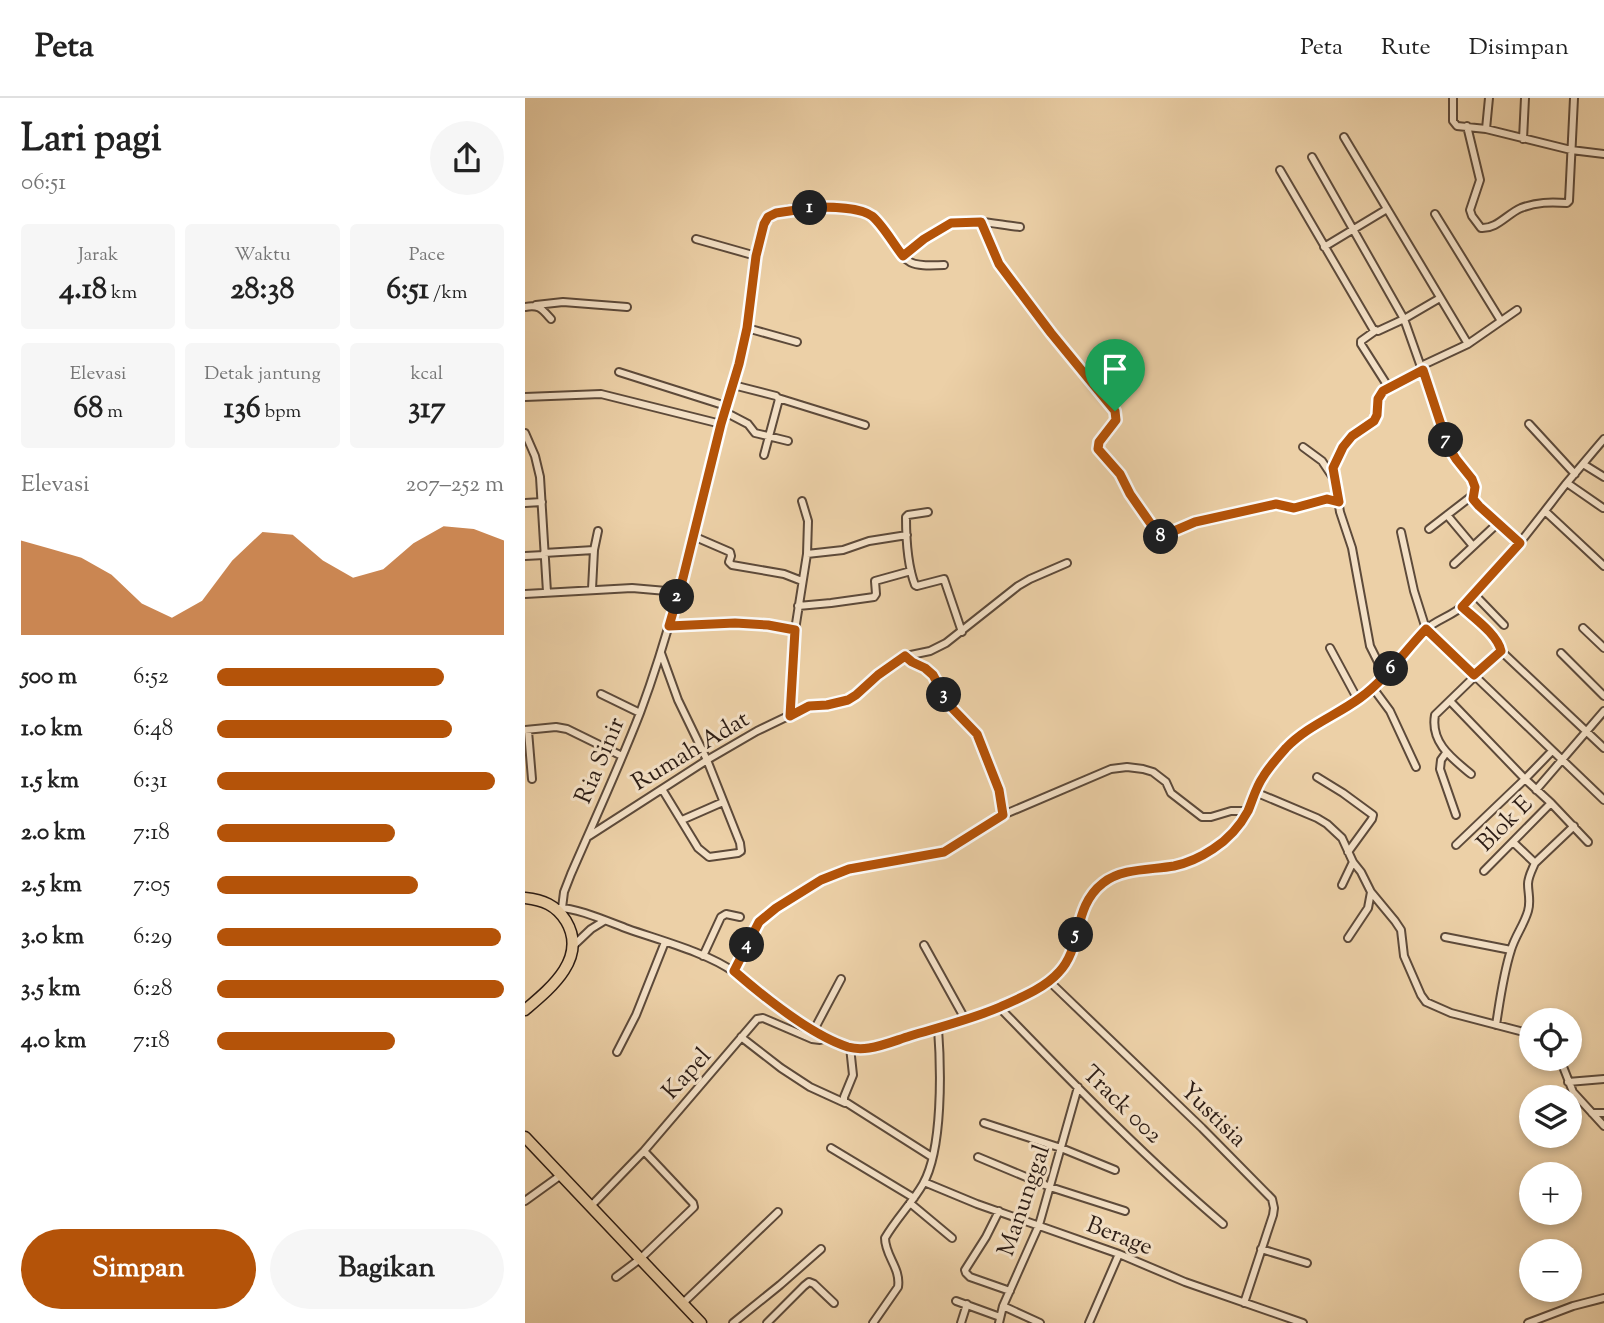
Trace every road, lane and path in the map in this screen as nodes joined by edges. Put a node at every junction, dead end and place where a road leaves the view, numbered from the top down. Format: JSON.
{"nodes":[{"id":1,"x":1453,"y":98,"type":"edge"},
{"id":2,"x":1489,"y":98,"type":"edge"},
{"id":3,"x":1525,"y":98,"type":"edge"},
{"id":4,"x":1574,"y":98,"type":"edge"},
{"id":5,"x":1467,"y":126,"type":"junction"},
{"id":6,"x":1486,"y":129,"type":"junction"},
{"id":7,"x":1344,"y":137,"type":"dead end"},
{"id":8,"x":1523,"y":139,"type":"junction"},
{"id":9,"x":1571,"y":150,"type":"junction"},
{"id":10,"x":1604,"y":154,"type":"edge"},
{"id":11,"x":1311,"y":157,"type":"dead end"},
{"id":12,"x":1280,"y":170,"type":"dead end"},
{"id":13,"x":1387,"y":209,"type":"junction"},
{"id":14,"x":1435,"y":214,"type":"dead end"},
{"id":15,"x":981,"y":222,"type":"junction"},
{"id":16,"x":1020,"y":227,"type":"dead end"},
{"id":17,"x":1353,"y":230,"type":"junction"},
{"id":18,"x":696,"y":239,"type":"dead end"},
{"id":19,"x":1324,"y":247,"type":"junction"},
{"id":20,"x":756,"y":256,"type":"junction"},
{"id":21,"x":903,"y":256,"type":"junction"},
{"id":22,"x":944,"y":265,"type":"dead end"},
{"id":23,"x":1440,"y":298,"type":"junction"},
{"id":24,"x":536,"y":305,"type":"junction"},
{"id":25,"x":525,"y":307,"type":"edge"},
{"id":26,"x":627,"y":307,"type":"dead end"},
{"id":27,"x":1517,"y":310,"type":"dead end"},
{"id":28,"x":551,"y":319,"type":"dead end"},
{"id":29,"x":1404,"y":319,"type":"junction"},
{"id":30,"x":1501,"y":321,"type":"junction"},
{"id":31,"x":747,"y":328,"type":"junction"},
{"id":32,"x":1375,"y":331,"type":"junction"},
{"id":33,"x":797,"y":342,"type":"dead end"},
{"id":34,"x":1468,"y":344,"type":"junction"},
{"id":35,"x":1422,"y":368,"type":"junction"},
{"id":36,"x":619,"y":372,"type":"dead end"},
{"id":37,"x":733,"y":385,"type":"junction"},
{"id":38,"x":1389,"y":388,"type":"junction"},
{"id":39,"x":525,"y":397,"type":"edge"},
{"id":40,"x":778,"y":397,"type":"junction"},
{"id":41,"x":725,"y":409,"type":"junction"},
{"id":42,"x":721,"y":424,"type":"junction"},
{"id":43,"x":1529,"y":424,"type":"dead end"},
{"id":44,"x":865,"y":425,"type":"dead end"},
{"id":45,"x":525,"y":433,"type":"edge"},
{"id":46,"x":769,"y":437,"type":"junction"},
{"id":47,"x":1604,"y":439,"type":"edge"},
{"id":48,"x":788,"y":441,"type":"dead end"},
{"id":49,"x":1303,"y":447,"type":"dead end"},
{"id":50,"x":764,"y":455,"type":"dead end"},
{"id":51,"x":1583,"y":464,"type":"junction"},
{"id":52,"x":1575,"y":474,"type":"junction"},
{"id":53,"x":1604,"y":477,"type":"edge"},
{"id":54,"x":1335,"y":481,"type":"junction"},
{"id":55,"x":1567,"y":483,"type":"junction"},
{"id":56,"x":1473,"y":495,"type":"junction"},
{"id":57,"x":802,"y":500,"type":"dead end"},
{"id":58,"x":542,"y":502,"type":"junction"},
{"id":59,"x":1339,"y":502,"type":"junction"},
{"id":60,"x":525,"y":503,"type":"edge"},
{"id":61,"x":1603,"y":508,"type":"edge"},
{"id":62,"x":1545,"y":511,"type":"junction"},
{"id":63,"x":928,"y":512,"type":"dead end"},
{"id":64,"x":1447,"y":515,"type":"junction"},
{"id":65,"x":1498,"y":523,"type":"junction"},
{"id":66,"x":1429,"y":529,"type":"dead end"},
{"id":67,"x":598,"y":531,"type":"dead end"},
{"id":68,"x":1401,"y":532,"type":"dead end"},
{"id":69,"x":907,"y":535,"type":"junction"},
{"id":70,"x":693,"y":536,"type":"junction"},
{"id":71,"x":1520,"y":543,"type":"junction"},
{"id":72,"x":1473,"y":546,"type":"junction"},
{"id":73,"x":594,"y":551,"type":"junction"},
{"id":74,"x":544,"y":554,"type":"junction"},
{"id":75,"x":807,"y":554,"type":"junction"},
{"id":76,"x":525,"y":556,"type":"edge"},
{"id":77,"x":1603,"y":563,"type":"edge"},
{"id":78,"x":1067,"y":564,"type":"dead end"},
{"id":79,"x":1454,"y":564,"type":"dead end"},
{"id":80,"x":911,"y":571,"type":"junction"},
{"id":81,"x":802,"y":581,"type":"junction"},
{"id":82,"x":593,"y":589,"type":"junction"},
{"id":83,"x":547,"y":592,"type":"junction"},
{"id":84,"x":678,"y":592,"type":"junction"},
{"id":85,"x":525,"y":594,"type":"edge"},
{"id":86,"x":1474,"y":594,"type":"junction"},
{"id":87,"x":798,"y":606,"type":"junction"},
{"id":88,"x":1462,"y":607,"type":"junction"},
{"id":89,"x":1504,"y":625,"type":"dead end"},
{"id":90,"x":669,"y":626,"type":"junction"},
{"id":91,"x":1583,"y":628,"type":"dead end"},
{"id":92,"x":1426,"y":629,"type":"junction"},
{"id":93,"x":795,"y":630,"type":"junction"},
{"id":94,"x":962,"y":632,"type":"junction"},
{"id":95,"x":1330,"y":648,"type":"dead end"},
{"id":96,"x":1604,"y":648,"type":"edge"},
{"id":97,"x":1501,"y":651,"type":"junction"},
{"id":98,"x":661,"y":653,"type":"junction"},
{"id":99,"x":1561,"y":653,"type":"dead end"},
{"id":100,"x":905,"y":656,"type":"junction"},
{"id":101,"x":1474,"y":675,"type":"junction"},
{"id":102,"x":1385,"y":676,"type":"junction"},
{"id":103,"x":1373,"y":688,"type":"junction"},
{"id":104,"x":601,"y":694,"type":"dead end"},
{"id":105,"x":1604,"y":696,"type":"edge"},
{"id":106,"x":1358,"y":700,"type":"junction"},
{"id":107,"x":1450,"y":701,"type":"junction"},
{"id":108,"x":1604,"y":711,"type":"edge"},
{"id":109,"x":640,"y":713,"type":"junction"},
{"id":110,"x":790,"y":716,"type":"junction"},
{"id":111,"x":527,"y":730,"type":"edge"},
{"id":112,"x":1586,"y":732,"type":"junction"},
{"id":113,"x":1604,"y":748,"type":"edge"},
{"id":114,"x":1552,"y":751,"type":"junction"},
{"id":115,"x":1446,"y":753,"type":"junction"},
{"id":116,"x":622,"y":756,"type":"junction"},
{"id":117,"x":1561,"y":759,"type":"junction"},
{"id":118,"x":707,"y":760,"type":"junction"},
{"id":119,"x":1416,"y":767,"type":"dead end"},
{"id":120,"x":1471,"y":774,"type":"dead end"},
{"id":121,"x":1317,"y":777,"type":"dead end"},
{"id":122,"x":533,"y":779,"type":"dead end"},
{"id":123,"x":1525,"y":779,"type":"junction"},
{"id":124,"x":662,"y":789,"type":"junction"},
{"id":125,"x":1536,"y":790,"type":"junction"},
{"id":126,"x":1255,"y":792,"type":"junction"},
{"id":127,"x":1604,"y":800,"type":"edge"},
{"id":128,"x":723,"y":802,"type":"junction"},
{"id":129,"x":1551,"y":803,"type":"junction"},
{"id":130,"x":1248,"y":811,"type":"junction"},
{"id":131,"x":1003,"y":815,"type":"junction"},
{"id":132,"x":1456,"y":815,"type":"dead end"},
{"id":133,"x":682,"y":820,"type":"junction"},
{"id":134,"x":1574,"y":826,"type":"junction"},
{"id":135,"x":587,"y":837,"type":"junction"},
{"id":136,"x":1513,"y":842,"type":"junction"},
{"id":137,"x":1588,"y":842,"type":"dead end"},
{"id":138,"x":1456,"y":845,"type":"dead end"},
{"id":139,"x":1348,"y":852,"type":"junction"},
{"id":140,"x":1353,"y":862,"type":"junction"},
{"id":141,"x":1535,"y":863,"type":"junction"},
{"id":142,"x":1484,"y":871,"type":"dead end"},
{"id":143,"x":1342,"y":885,"type":"dead end"},
{"id":144,"x":1371,"y":892,"type":"junction"},
{"id":145,"x":525,"y":898,"type":"edge"},
{"id":146,"x":559,"y":908,"type":"junction"},
{"id":147,"x":740,"y":917,"type":"dead end"},
{"id":148,"x":604,"y":920,"type":"junction"},
{"id":149,"x":1445,"y":937,"type":"dead end"},
{"id":150,"x":1348,"y":938,"type":"dead end"},
{"id":151,"x":665,"y":942,"type":"junction"},
{"id":152,"x":924,"y":945,"type":"dead end"},
{"id":153,"x":573,"y":946,"type":"junction"},
{"id":154,"x":1511,"y":950,"type":"junction"},
{"id":155,"x":703,"y":956,"type":"junction"},
{"id":156,"x":734,"y":971,"type":"junction"},
{"id":157,"x":841,"y":979,"type":"dead end"},
{"id":158,"x":1049,"y":981,"type":"junction"},
{"id":159,"x":999,"y":1007,"type":"junction"},
{"id":160,"x":525,"y":1010,"type":"edge"},
{"id":161,"x":965,"y":1019,"type":"junction"},
{"id":162,"x":1496,"y":1026,"type":"junction"},
{"id":163,"x":938,"y":1028,"type":"junction"},
{"id":164,"x":814,"y":1030,"type":"junction"},
{"id":165,"x":1519,"y":1031,"type":"edge"},
{"id":166,"x":741,"y":1037,"type":"junction"},
{"id":167,"x":828,"y":1038,"type":"junction"},
{"id":168,"x":850,"y":1047,"type":"junction"},
{"id":169,"x":617,"y":1052,"type":"dead end"},
{"id":170,"x":1564,"y":1071,"type":"edge"},
{"id":171,"x":1604,"y":1079,"type":"edge"},
{"id":172,"x":1583,"y":1081,"type":"junction"},
{"id":173,"x":1568,"y":1082,"type":"junction"},
{"id":174,"x":1570,"y":1085,"type":"edge"},
{"id":175,"x":1578,"y":1085,"type":"edge"},
{"id":176,"x":1077,"y":1087,"type":"junction"},
{"id":177,"x":1582,"y":1102,"type":"edge"},
{"id":178,"x":847,"y":1103,"type":"junction"},
{"id":179,"x":1592,"y":1113,"type":"junction"},
{"id":180,"x":1604,"y":1113,"type":"edge"},
{"id":181,"x":984,"y":1123,"type":"dead end"},
{"id":182,"x":1604,"y":1126,"type":"edge"},
{"id":183,"x":525,"y":1137,"type":"edge"},
{"id":184,"x":831,"y":1148,"type":"dead end"},
{"id":185,"x":1061,"y":1148,"type":"junction"},
{"id":186,"x":644,"y":1151,"type":"junction"},
{"id":187,"x":932,"y":1157,"type":"junction"},
{"id":188,"x":978,"y":1157,"type":"dead end"},
{"id":189,"x":1115,"y":1170,"type":"dead end"},
{"id":190,"x":561,"y":1175,"type":"junction"},
{"id":191,"x":924,"y":1182,"type":"junction"},
{"id":192,"x":1050,"y":1186,"type":"junction"},
{"id":193,"x":912,"y":1200,"type":"junction"},
{"id":194,"x":525,"y":1201,"type":"edge"},
{"id":195,"x":591,"y":1206,"type":"junction"},
{"id":196,"x":999,"y":1211,"type":"junction"},
{"id":197,"x":1125,"y":1211,"type":"dead end"},
{"id":198,"x":778,"y":1212,"type":"dead end"},
{"id":199,"x":1223,"y":1224,"type":"dead end"},
{"id":200,"x":1039,"y":1225,"type":"junction"},
{"id":201,"x":952,"y":1238,"type":"dead end"},
{"id":202,"x":821,"y":1249,"type":"dead end"},
{"id":203,"x":1261,"y":1249,"type":"junction"},
{"id":204,"x":1119,"y":1254,"type":"junction"},
{"id":205,"x":641,"y":1259,"type":"junction"},
{"id":206,"x":1307,"y":1263,"type":"dead end"},
{"id":207,"x":616,"y":1277,"type":"dead end"},
{"id":208,"x":1010,"y":1291,"type":"junction"},
{"id":209,"x":1604,"y":1298,"type":"edge"},
{"id":210,"x":956,"y":1301,"type":"dead end"},
{"id":211,"x":683,"y":1303,"type":"junction"},
{"id":212,"x":834,"y":1303,"type":"dead end"},
{"id":213,"x":1244,"y":1303,"type":"junction"},
{"id":214,"x":967,"y":1304,"type":"junction"},
{"id":215,"x":1003,"y":1306,"type":"junction"},
{"id":216,"x":999,"y":1320,"type":"edge"},
{"id":217,"x":701,"y":1323,"type":"edge"},
{"id":218,"x":733,"y":1323,"type":"edge"},
{"id":219,"x":767,"y":1323,"type":"edge"},
{"id":220,"x":873,"y":1323,"type":"edge"},
{"id":221,"x":961,"y":1323,"type":"edge"},
{"id":222,"x":1040,"y":1323,"type":"edge"},
{"id":223,"x":1089,"y":1323,"type":"edge"},
{"id":224,"x":1303,"y":1323,"type":"edge"},
{"id":225,"x":1528,"y":1323,"type":"edge"}],
"edges":[{"from":1,"to":5,"type":"street"},
{"from":2,"to":6,"type":"street"},
{"from":3,"to":8,"type":"street"},
{"from":4,"to":9,"type":"street"},
{"from":5,"to":6,"type":"street"},
{"from":5,"to":9,"type":"street"},
{"from":6,"to":8,"type":"street"},
{"from":7,"to":13,"type":"street"},
{"from":8,"to":9,"type":"street"},
{"from":9,"to":10,"type":"street"},
{"from":11,"to":17,"type":"street"},
{"from":12,"to":19,"type":"street"},
{"from":13,"to":17,"type":"street"},
{"from":13,"to":23,"type":"street"},
{"from":14,"to":30,"type":"street"},
{"from":15,"to":16,"type":"street"},
{"from":15,"to":21,"type":"street"},
{"from":15,"to":59,"type":"street"},
{"from":17,"to":19,"type":"street"},
{"from":17,"to":29,"type":"street"},
{"from":18,"to":20,"type":"street"},
{"from":19,"to":32,"type":"street"},
{"from":20,"to":21,"type":"street","name":"Ria Sinir"},
{"from":20,"to":31,"type":"street","name":"Ria Sinir"},
{"from":21,"to":22,"type":"street"},
{"from":23,"to":29,"type":"street"},
{"from":23,"to":34,"type":"street"},
{"from":24,"to":25,"type":"street"},
{"from":24,"to":26,"type":"street"},
{"from":24,"to":28,"type":"street"},
{"from":27,"to":30,"type":"street"},
{"from":29,"to":32,"type":"street"},
{"from":29,"to":35,"type":"street"},
{"from":30,"to":34,"type":"street"},
{"from":31,"to":33,"type":"street"},
{"from":31,"to":37,"type":"street","name":"Ria Sinir"},
{"from":32,"to":38,"type":"street"},
{"from":34,"to":35,"type":"street"},
{"from":35,"to":38,"type":"street"},
{"from":35,"to":56,"type":"street"},
{"from":36,"to":41,"type":"street"},
{"from":37,"to":40,"type":"street"},
{"from":37,"to":41,"type":"street","name":"Ria Sinir"},
{"from":38,"to":54,"type":"street"},
{"from":39,"to":42,"type":"street"},
{"from":40,"to":44,"type":"street"},
{"from":40,"to":46,"type":"street"},
{"from":41,"to":42,"type":"street","name":"Ria Sinir"},
{"from":41,"to":46,"type":"street"},
{"from":42,"to":70,"type":"street","name":"Ria Sinir"},
{"from":43,"to":52,"type":"street"},
{"from":45,"to":58,"type":"street"},
{"from":46,"to":48,"type":"street"},
{"from":46,"to":50,"type":"street"},
{"from":47,"to":51,"type":"street"},
{"from":49,"to":54,"type":"street"},
{"from":51,"to":52,"type":"street"},
{"from":51,"to":53,"type":"street"},
{"from":52,"to":55,"type":"street"},
{"from":54,"to":59,"type":"street"},
{"from":55,"to":61,"type":"street"},
{"from":55,"to":62,"type":"street"},
{"from":56,"to":64,"type":"street"},
{"from":56,"to":65,"type":"street"},
{"from":57,"to":75,"type":"street"},
{"from":58,"to":60,"type":"street"},
{"from":58,"to":74,"type":"street"},
{"from":59,"to":102,"type":"street"},
{"from":62,"to":71,"type":"street"},
{"from":62,"to":77,"type":"street"},
{"from":63,"to":69,"type":"street"},
{"from":64,"to":66,"type":"street"},
{"from":64,"to":72,"type":"street"},
{"from":65,"to":71,"type":"street"},
{"from":65,"to":72,"type":"street"},
{"from":67,"to":73,"type":"street"},
{"from":68,"to":92,"type":"street"},
{"from":69,"to":75,"type":"street"},
{"from":69,"to":80,"type":"street"},
{"from":70,"to":81,"type":"street"},
{"from":70,"to":84,"type":"street","name":"Ria Sinir"},
{"from":71,"to":86,"type":"street"},
{"from":72,"to":79,"type":"street"},
{"from":73,"to":74,"type":"street"},
{"from":73,"to":82,"type":"street"},
{"from":74,"to":76,"type":"street"},
{"from":74,"to":83,"type":"street"},
{"from":75,"to":81,"type":"street"},
{"from":78,"to":94,"type":"street","name":"Rumah Adat"},
{"from":80,"to":87,"type":"street"},
{"from":80,"to":94,"type":"street"},
{"from":81,"to":87,"type":"street"},
{"from":82,"to":83,"type":"street"},
{"from":82,"to":84,"type":"street"},
{"from":83,"to":85,"type":"street"},
{"from":84,"to":90,"type":"street","name":"Ria Sinir"},
{"from":86,"to":88,"type":"street"},
{"from":86,"to":89,"type":"street"},
{"from":87,"to":93,"type":"street"},
{"from":88,"to":92,"type":"street"},
{"from":88,"to":97,"type":"street"},
{"from":90,"to":93,"type":"street"},
{"from":90,"to":98,"type":"street","name":"Ria Sinir"},
{"from":91,"to":96,"type":"street"},
{"from":92,"to":101,"type":"street"},
{"from":92,"to":102,"type":"street"},
{"from":93,"to":110,"type":"street"},
{"from":94,"to":100,"type":"street","name":"Rumah Adat"},
{"from":95,"to":106,"type":"street"},
{"from":97,"to":101,"type":"street"},
{"from":97,"to":112,"type":"street"},
{"from":98,"to":109,"type":"street","name":"Ria Sinir"},
{"from":98,"to":118,"type":"street"},
{"from":99,"to":105,"type":"street"},
{"from":100,"to":110,"type":"street","name":"Rumah Adat"},
{"from":100,"to":131,"type":"street"},
{"from":101,"to":107,"type":"street"},
{"from":101,"to":114,"type":"street"},
{"from":102,"to":103,"type":"street"},
{"from":103,"to":106,"type":"street"},
{"from":103,"to":119,"type":"street"},
{"from":104,"to":109,"type":"street"},
{"from":106,"to":126,"type":"street"},
{"from":107,"to":115,"type":"street"},
{"from":107,"to":123,"type":"street"},
{"from":108,"to":112,"type":"street"},
{"from":109,"to":116,"type":"street","name":"Ria Sinir"},
{"from":110,"to":118,"type":"street","name":"Rumah Adat"},
{"from":111,"to":116,"type":"street"},
{"from":111,"to":122,"type":"street"},
{"from":112,"to":113,"type":"street"},
{"from":112,"to":117,"type":"street"},
{"from":114,"to":117,"type":"street"},
{"from":114,"to":123,"type":"street"},
{"from":115,"to":120,"type":"street"},
{"from":115,"to":132,"type":"street"},
{"from":116,"to":135,"type":"street","name":"Ria Sinir"},
{"from":117,"to":125,"type":"street"},
{"from":117,"to":127,"type":"street"},
{"from":118,"to":124,"type":"street","name":"Rumah Adat"},
{"from":118,"to":128,"type":"street"},
{"from":121,"to":139,"type":"street"},
{"from":123,"to":125,"type":"street"},
{"from":123,"to":138,"type":"street"},
{"from":124,"to":133,"type":"street"},
{"from":124,"to":135,"type":"street","name":"Rumah Adat"},
{"from":125,"to":129,"type":"street"},
{"from":126,"to":130,"type":"street"},
{"from":126,"to":139,"type":"street"},
{"from":128,"to":133,"type":"street"},
{"from":128,"to":133,"type":"street"},
{"from":129,"to":134,"type":"street"},
{"from":129,"to":136,"type":"street","name":"Blok E"},
{"from":130,"to":131,"type":"street"},
{"from":130,"to":158,"type":"street"},
{"from":131,"to":156,"type":"street"},
{"from":134,"to":137,"type":"street"},
{"from":134,"to":141,"type":"street"},
{"from":135,"to":146,"type":"street","name":"Ria Sinir"},
{"from":136,"to":141,"type":"street"},
{"from":136,"to":142,"type":"street","name":"Blok E"},
{"from":139,"to":140,"type":"street"},
{"from":140,"to":143,"type":"street"},
{"from":140,"to":144,"type":"street"},
{"from":141,"to":154,"type":"street"},
{"from":144,"to":150,"type":"street"},
{"from":144,"to":162,"type":"street"},
{"from":145,"to":146,"type":"highway"},
{"from":146,"to":148,"type":"street"},
{"from":146,"to":153,"type":"highway"},
{"from":147,"to":155,"type":"street"},
{"from":148,"to":151,"type":"street"},
{"from":148,"to":153,"type":"street"},
{"from":149,"to":154,"type":"street"},
{"from":151,"to":155,"type":"street"},
{"from":151,"to":169,"type":"street"},
{"from":152,"to":161,"type":"street"},
{"from":153,"to":160,"type":"highway"},
{"from":154,"to":162,"type":"street"},
{"from":155,"to":156,"type":"street"},
{"from":156,"to":164,"type":"street"},
{"from":157,"to":164,"type":"street"},
{"from":158,"to":159,"type":"street"},
{"from":158,"to":203,"type":"street","name":"Yustisia"},
{"from":159,"to":161,"type":"street"},
{"from":159,"to":176,"type":"street","name":"Track 002"},
{"from":161,"to":163,"type":"street"},
{"from":162,"to":165,"type":"street"},
{"from":163,"to":168,"type":"street"},
{"from":163,"to":187,"type":"street"},
{"from":164,"to":167,"type":"street"},
{"from":166,"to":167,"type":"street","name":"Kapel"},
{"from":166,"to":178,"type":"street"},
{"from":166,"to":186,"type":"street","name":"Kapel"},
{"from":167,"to":168,"type":"street"},
{"from":168,"to":178,"type":"street"},
{"from":170,"to":173,"type":"street"},
{"from":171,"to":172,"type":"street"},
{"from":172,"to":173,"type":"street"},
{"from":172,"to":175,"type":"street"},
{"from":173,"to":174,"type":"street"},
{"from":176,"to":185,"type":"street","name":"Manunggal"},
{"from":176,"to":199,"type":"street","name":"Track 002"},
{"from":177,"to":179,"type":"street"},
{"from":178,"to":187,"type":"street"},
{"from":179,"to":180,"type":"street"},
{"from":179,"to":182,"type":"street"},
{"from":181,"to":185,"type":"street"},
{"from":183,"to":190,"type":"highway"},
{"from":184,"to":193,"type":"street"},
{"from":185,"to":189,"type":"street"},
{"from":185,"to":192,"type":"street","name":"Manunggal"},
{"from":186,"to":195,"type":"street","name":"Kapel"},
{"from":186,"to":205,"type":"street"},
{"from":187,"to":191,"type":"street"},
{"from":188,"to":192,"type":"street"},
{"from":190,"to":194,"type":"street"},
{"from":190,"to":195,"type":"highway"},
{"from":191,"to":193,"type":"street"},
{"from":191,"to":196,"type":"street","name":"Berage"},
{"from":192,"to":197,"type":"street"},
{"from":192,"to":200,"type":"street","name":"Manunggal"},
{"from":193,"to":201,"type":"street"},
{"from":193,"to":220,"type":"street"},
{"from":195,"to":205,"type":"highway"},
{"from":196,"to":200,"type":"street","name":"Berage"},
{"from":196,"to":208,"type":"street"},
{"from":198,"to":211,"type":"street"},
{"from":200,"to":204,"type":"street","name":"Berage"},
{"from":200,"to":208,"type":"street","name":"Manunggal"},
{"from":202,"to":218,"type":"street"},
{"from":203,"to":206,"type":"street"},
{"from":203,"to":213,"type":"street","name":"Yustisia"},
{"from":204,"to":213,"type":"street","name":"Berage"},
{"from":204,"to":223,"type":"street"},
{"from":205,"to":207,"type":"street"},
{"from":205,"to":211,"type":"highway"},
{"from":208,"to":215,"type":"street","name":"Manunggal"},
{"from":209,"to":225,"type":"street"},
{"from":210,"to":214,"type":"street"},
{"from":211,"to":217,"type":"highway"},
{"from":212,"to":219,"type":"street"},
{"from":213,"to":224,"type":"street","name":"Berage"},
{"from":214,"to":216,"type":"street"},
{"from":214,"to":221,"type":"street"},
{"from":215,"to":216,"type":"street","name":"Manunggal"},
{"from":215,"to":222,"type":"street"}]}
